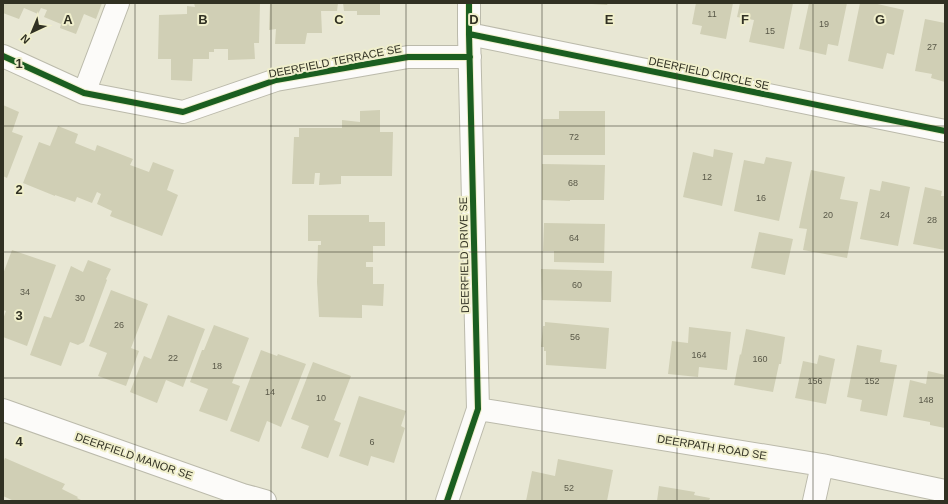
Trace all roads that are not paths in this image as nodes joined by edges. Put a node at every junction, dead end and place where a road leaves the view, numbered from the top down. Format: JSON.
{"nodes":[{"id":1,"x":118,"y":3,"type":"edge"},
{"id":2,"x":469,"y":3,"type":"edge"},
{"id":3,"x":469,"y":34,"type":"junction"},
{"id":4,"x":3,"y":56,"type":"edge"},
{"id":5,"x":470,"y":57,"type":"junction"},
{"id":6,"x":84,"y":93,"type":"junction"},
{"id":7,"x":945,"y":131,"type":"edge"},
{"id":8,"x":478,"y":409,"type":"junction"},
{"id":9,"x":3,"y":410,"type":"edge"},
{"id":10,"x":822,"y":465,"type":"junction"},
{"id":11,"x":945,"y":491,"type":"edge"},
{"id":12,"x":265,"y":501,"type":"edge"},
{"id":13,"x":447,"y":501,"type":"edge"},
{"id":14,"x":814,"y":501,"type":"edge"}],
"edges":[{"from":1,"to":6,"type":"street"},
{"from":2,"to":3,"type":"street","name":"DEERFIELD DRIVE SE"},
{"from":3,"to":5,"type":"street","name":"DEERFIELD DRIVE SE"},
{"from":3,"to":7,"type":"street","name":"DEERFIELD CIRCLE SE"},
{"from":4,"to":6,"type":"street","name":"DEERFIELD TERRACE SE"},
{"from":5,"to":6,"type":"street","name":"DEERFIELD TERRACE SE"},
{"from":5,"to":8,"type":"street","name":"DEERFIELD DRIVE SE"},
{"from":8,"to":10,"type":"street","name":"DEERPATH ROAD SE"},
{"from":8,"to":13,"type":"street","name":"DEERFIELD DRIVE SE"},
{"from":9,"to":12,"type":"street","name":"DEERFIELD MANOR SE"},
{"from":10,"to":11,"type":"street","name":"DEERPATH ROAD SE"},
{"from":10,"to":14,"type":"street"}]}
